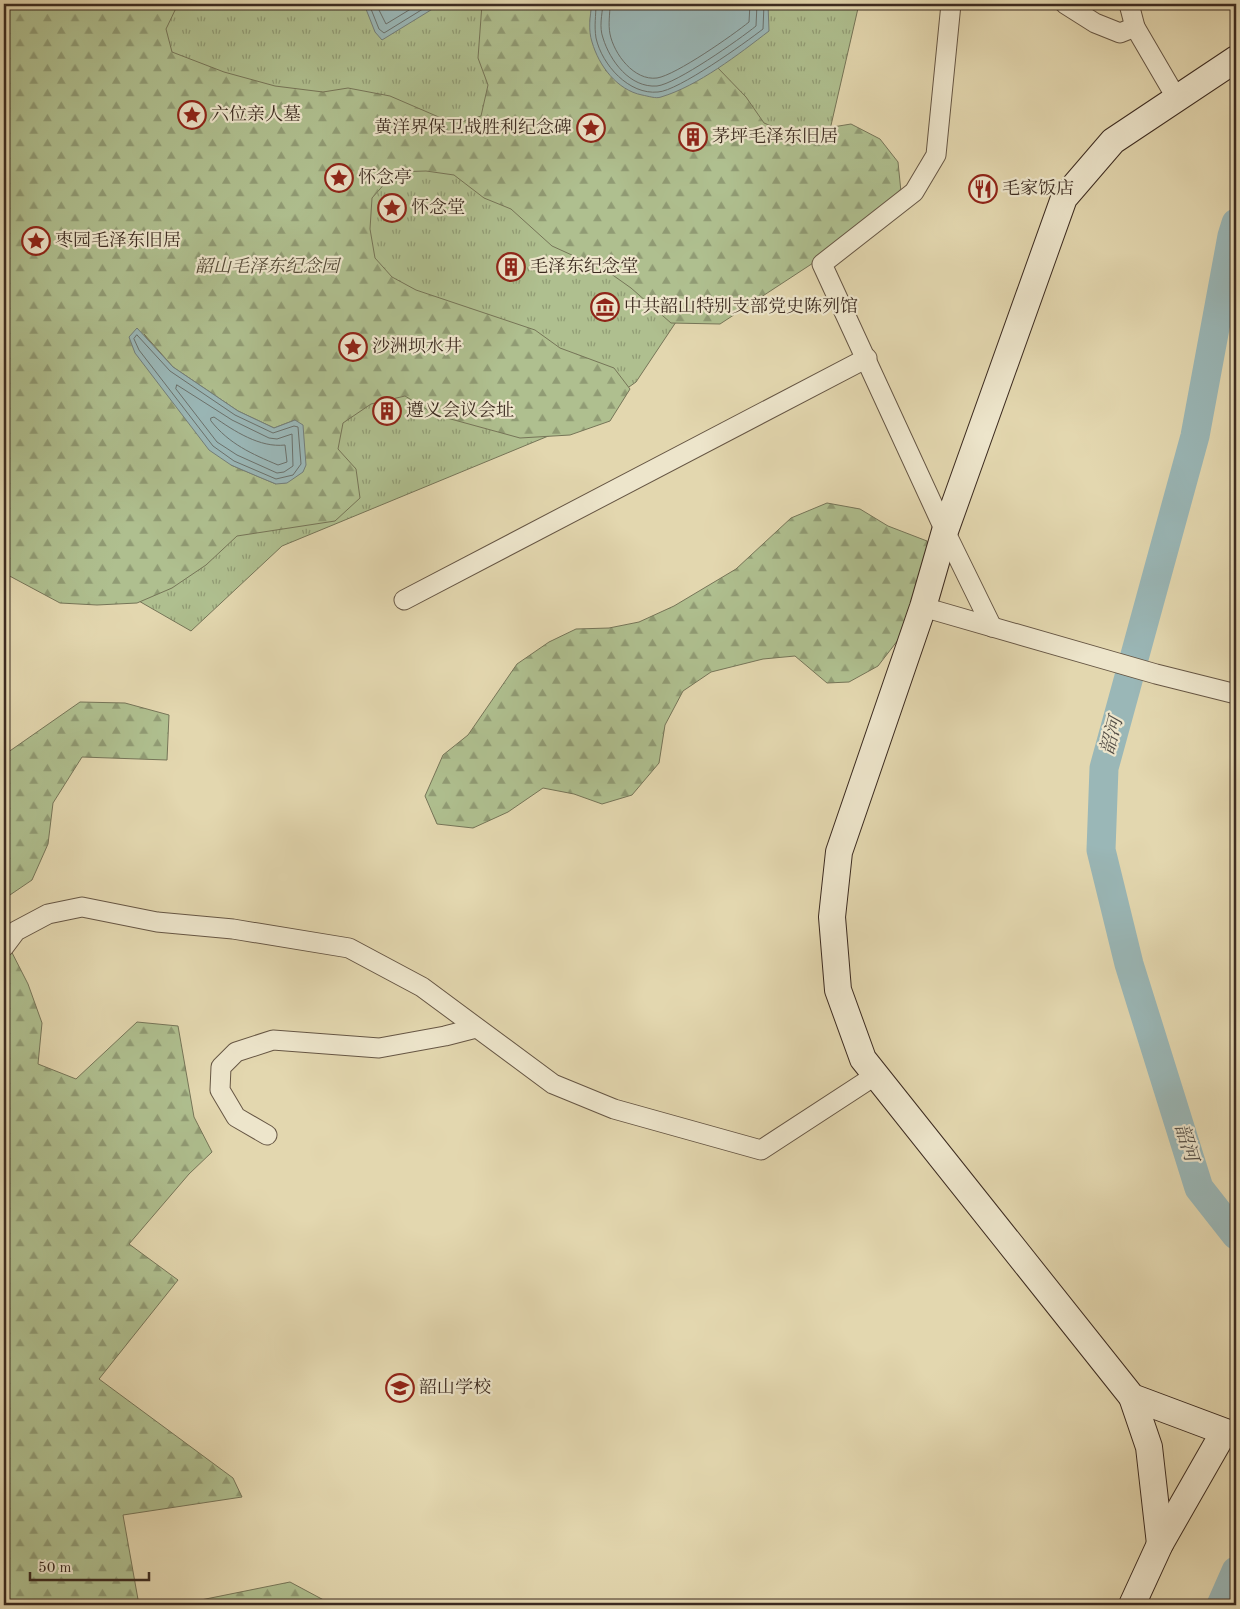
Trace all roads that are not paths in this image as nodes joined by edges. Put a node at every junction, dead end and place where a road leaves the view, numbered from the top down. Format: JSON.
{"nodes":[{"id":1,"x":951,"y":4,"type":"edge"},
{"id":2,"x":1064,"y":4,"type":"edge"},
{"id":3,"x":1129,"y":4,"type":"edge"},
{"id":4,"x":1135,"y":27,"type":"junction"},
{"id":5,"x":1236,"y":59,"type":"edge"},
{"id":6,"x":1177,"y":99,"type":"junction"},
{"id":7,"x":867,"y":358,"type":"junction"},
{"id":8,"x":945,"y":531,"type":"junction"},
{"id":9,"x":404,"y":600,"type":"dead end"},
{"id":10,"x":923,"y":607,"type":"junction"},
{"id":11,"x":992,"y":627,"type":"junction"},
{"id":12,"x":1236,"y":694,"type":"edge"},
{"id":13,"x":4,"y":947,"type":"edge"},
{"id":14,"x":476,"y":1028,"type":"junction"},
{"id":15,"x":876,"y":1075,"type":"junction"},
{"id":16,"x":268,"y":1135,"type":"dead end"},
{"id":17,"x":1132,"y":1397,"type":"junction"},
{"id":18,"x":1230,"y":1434,"type":"edge"},
{"id":19,"x":1160,"y":1544,"type":"junction"},
{"id":20,"x":1132,"y":1605,"type":"edge"}],
"edges":[{"from":1,"to":7,"type":"street"},
{"from":2,"to":4,"type":"street"},
{"from":3,"to":4,"type":"street"},
{"from":4,"to":6,"type":"street"},
{"from":5,"to":6,"type":"main road"},
{"from":6,"to":8,"type":"main road"},
{"from":7,"to":8,"type":"street"},
{"from":7,"to":9,"type":"street"},
{"from":8,"to":10,"type":"main road"},
{"from":8,"to":11,"type":"street"},
{"from":10,"to":11,"type":"street"},
{"from":10,"to":15,"type":"main road"},
{"from":11,"to":12,"type":"street"},
{"from":13,"to":14,"type":"street"},
{"from":14,"to":15,"type":"street"},
{"from":14,"to":16,"type":"street"},
{"from":15,"to":17,"type":"main road"},
{"from":17,"to":18,"type":"main road"},
{"from":17,"to":19,"type":"main road"},
{"from":18,"to":19,"type":"main road"},
{"from":19,"to":20,"type":"main road"}]}
